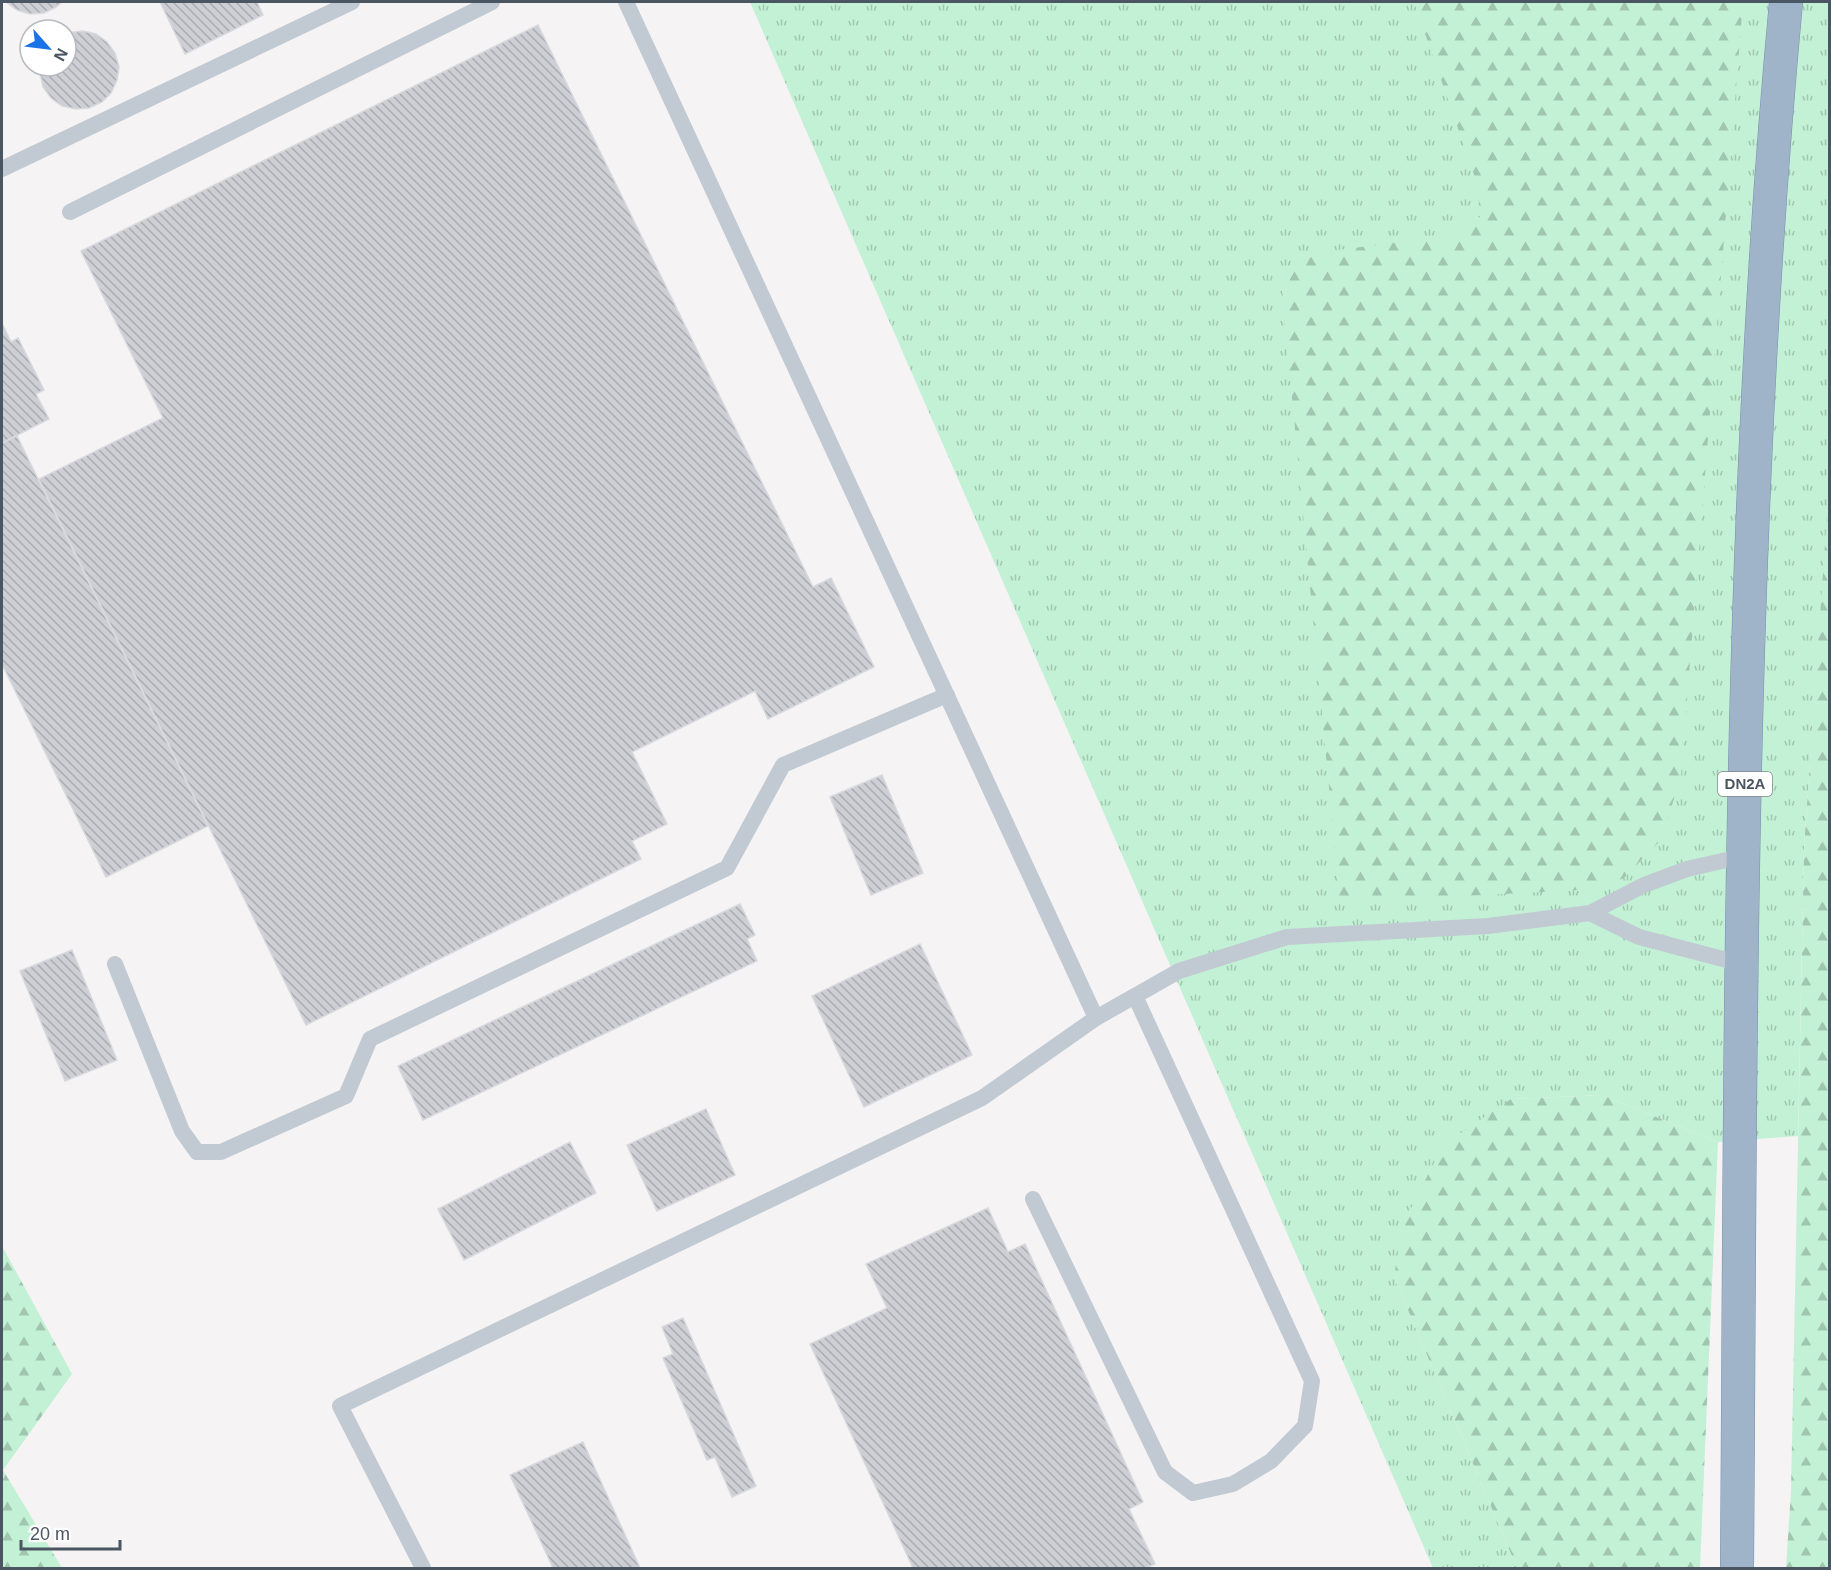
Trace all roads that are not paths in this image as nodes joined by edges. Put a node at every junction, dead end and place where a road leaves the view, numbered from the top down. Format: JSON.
{"nodes":[{"id":1,"x":352,"y":2,"type":"edge"},
{"id":2,"x":492,"y":2,"type":"edge"},
{"id":3,"x":626,"y":2,"type":"edge"},
{"id":4,"x":1786,"y":2,"type":"edge"},
{"id":5,"x":2,"y":169,"type":"edge"},
{"id":6,"x":70,"y":212,"type":"dead end"},
{"id":7,"x":947,"y":695,"type":"junction"},
{"id":8,"x":1744,"y":856,"type":"junction"},
{"id":9,"x":1590,"y":913,"type":"junction"},
{"id":10,"x":115,"y":964,"type":"dead end"},
{"id":11,"x":1742,"y":964,"type":"junction"},
{"id":12,"x":1135,"y":996,"type":"junction"},
{"id":13,"x":1096,"y":1018,"type":"junction"},
{"id":14,"x":1034,"y":1198,"type":"dead end"},
{"id":15,"x":423,"y":1569,"type":"edge"},
{"id":16,"x":1737,"y":1569,"type":"edge"}],
"edges":[{"from":1,"to":5,"type":"lane"},
{"from":2,"to":6,"type":"lane"},
{"from":3,"to":7,"type":"lane"},
{"from":4,"to":8,"type":"highway","number":"DN2A"},
{"from":7,"to":10,"type":"lane"},
{"from":7,"to":13,"type":"lane"},
{"from":8,"to":9,"type":"lane"},
{"from":8,"to":11,"type":"highway","number":"DN2A"},
{"from":9,"to":11,"type":"lane"},
{"from":9,"to":12,"type":"lane"},
{"from":11,"to":16,"type":"highway","number":"DN2A"},
{"from":12,"to":13,"type":"lane"},
{"from":12,"to":14,"type":"lane"},
{"from":13,"to":15,"type":"lane"}]}
